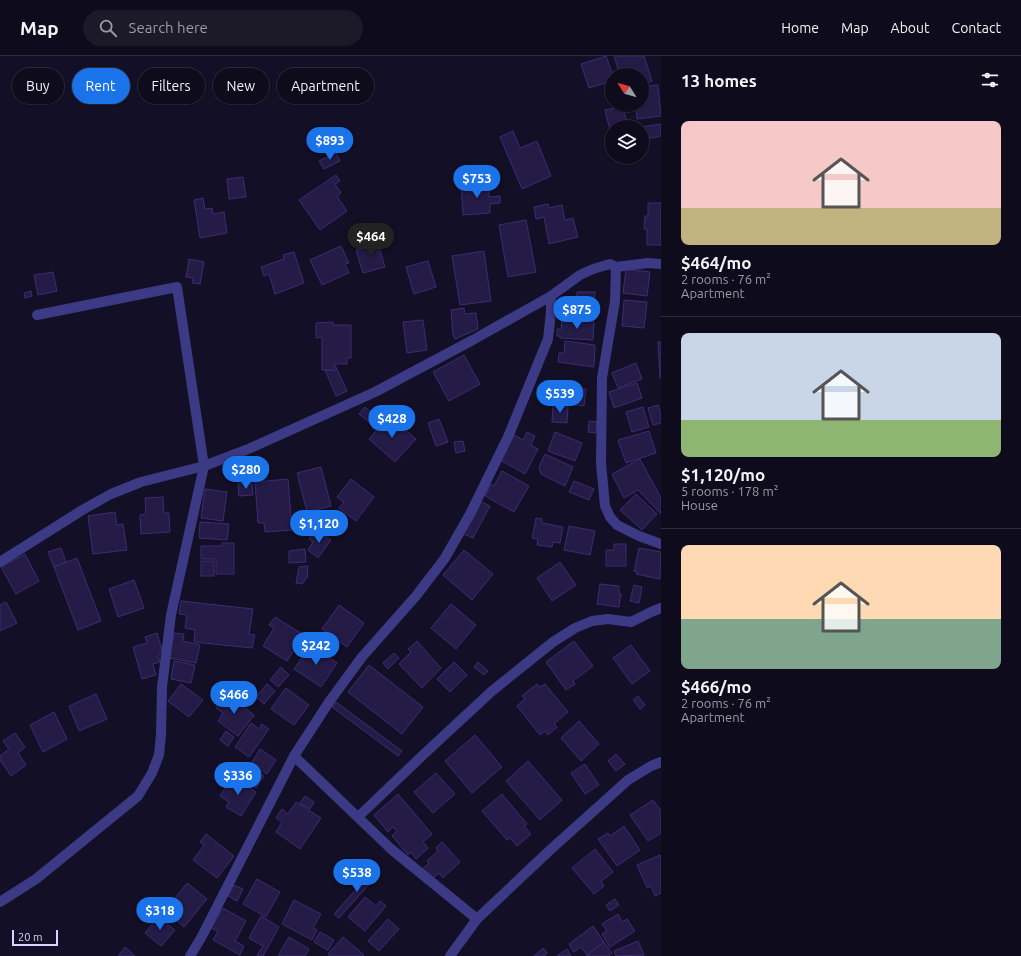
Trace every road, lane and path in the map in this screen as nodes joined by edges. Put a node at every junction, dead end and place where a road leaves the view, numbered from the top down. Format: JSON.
{"nodes":[{"id":1,"x":661,"y":264,"type":"edge"},
{"id":2,"x":616,"y":267,"type":"junction"},
{"id":3,"x":551,"y":296,"type":"junction"},
{"id":4,"x":37,"y":315,"type":"dead end"},
{"id":5,"x":204,"y":466,"type":"junction"},
{"id":6,"x":661,"y":544,"type":"edge"},
{"id":7,"x":0,"y":562,"type":"edge"},
{"id":8,"x":661,"y":608,"type":"edge"},
{"id":9,"x":294,"y":756,"type":"junction"},
{"id":10,"x":661,"y":762,"type":"edge"},
{"id":11,"x":358,"y":817,"type":"junction"},
{"id":12,"x":0,"y":902,"type":"edge"},
{"id":13,"x":477,"y":919,"type":"junction"},
{"id":14,"x":190,"y":956,"type":"edge"},
{"id":15,"x":450,"y":956,"type":"edge"}],
"edges":[{"from":1,"to":2,"type":"street"},
{"from":2,"to":3,"type":"street"},
{"from":2,"to":6,"type":"street"},
{"from":3,"to":5,"type":"street"},
{"from":3,"to":9,"type":"street"},
{"from":4,"to":5,"type":"street"},
{"from":5,"to":7,"type":"street"},
{"from":5,"to":12,"type":"street"},
{"from":8,"to":11,"type":"street"},
{"from":9,"to":11,"type":"street"},
{"from":9,"to":14,"type":"street"},
{"from":10,"to":13,"type":"street"},
{"from":11,"to":13,"type":"street"},
{"from":13,"to":15,"type":"street"}]}
